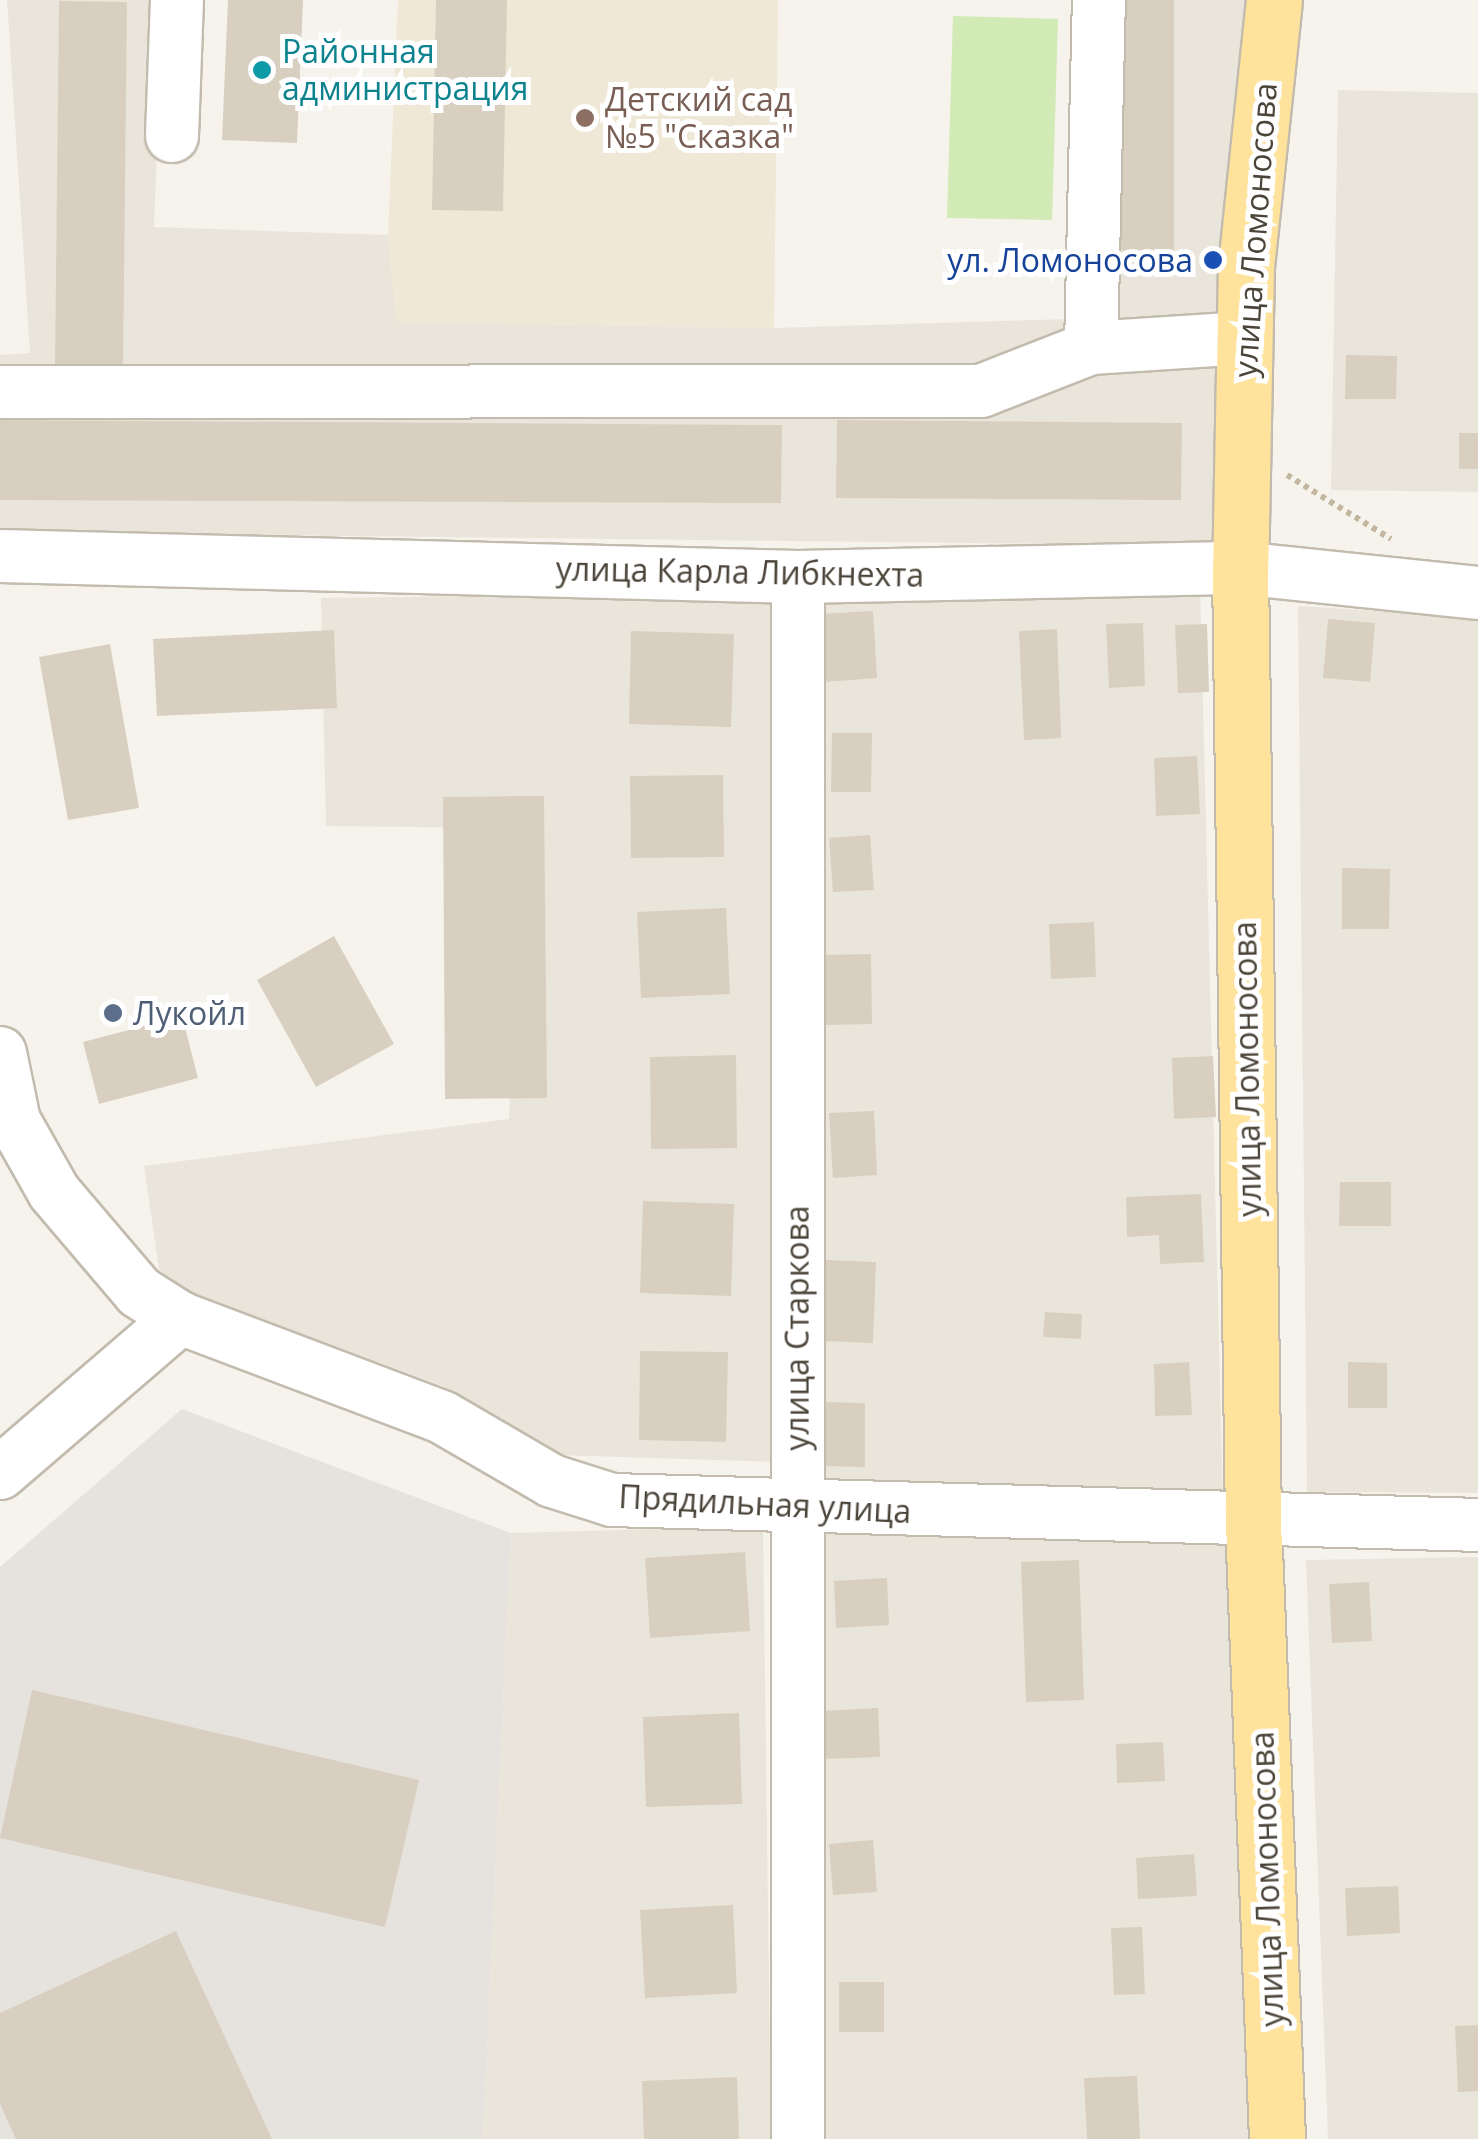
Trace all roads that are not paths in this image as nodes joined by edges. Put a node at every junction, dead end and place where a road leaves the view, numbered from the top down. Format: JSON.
{"nodes":[{"id":1,"x":177,"y":0,"type":"edge"},
{"id":2,"x":1099,"y":0,"type":"edge"},
{"id":3,"x":1274,"y":0,"type":"edge"},
{"id":4,"x":172,"y":136,"type":"dead end"},
{"id":5,"x":1245,"y":338,"type":"junction"},
{"id":6,"x":1091,"y":348,"type":"junction"},
{"id":7,"x":0,"y":392,"type":"edge"},
{"id":8,"x":0,"y":556,"type":"edge"},
{"id":9,"x":1240,"y":568,"type":"junction"},
{"id":10,"x":798,"y":576,"type":"junction"},
{"id":11,"x":1478,"y":594,"type":"edge"},
{"id":12,"x":0,"y":1053,"type":"edge"},
{"id":13,"x":180,"y":1318,"type":"junction"},
{"id":14,"x":0,"y":1472,"type":"edge"},
{"id":15,"x":796,"y":1507,"type":"junction"},
{"id":16,"x":1253,"y":1522,"type":"junction"},
{"id":17,"x":1478,"y":1525,"type":"edge"},
{"id":18,"x":798,"y":2139,"type":"edge"},
{"id":19,"x":1277,"y":2139,"type":"edge"}],
"edges":[{"from":1,"to":4,"type":"street"},
{"from":2,"to":6,"type":"street"},
{"from":3,"to":5,"type":"main road","name":"улица Ломоносова"},
{"from":5,"to":6,"type":"street"},
{"from":5,"to":9,"type":"main road","name":"улица Ломоносова"},
{"from":6,"to":7,"type":"street"},
{"from":8,"to":10,"type":"street","name":"улица Карла Либкнехта"},
{"from":9,"to":10,"type":"street","name":"улица Карла Либкнехта"},
{"from":9,"to":11,"type":"street","name":"улица Карла Либкнехта"},
{"from":9,"to":16,"type":"main road","name":"улица Ломоносова"},
{"from":10,"to":15,"type":"street","name":"улица Старкова"},
{"from":12,"to":13,"type":"street","name":"Прядильная улица"},
{"from":13,"to":14,"type":"street"},
{"from":13,"to":15,"type":"street","name":"Прядильная улица"},
{"from":15,"to":16,"type":"street","name":"Прядильная улица"},
{"from":15,"to":18,"type":"street","name":"улица Старкова"},
{"from":16,"to":17,"type":"street","name":"Прядильная улица"},
{"from":16,"to":19,"type":"main road","name":"улица Ломоносова"}]}
